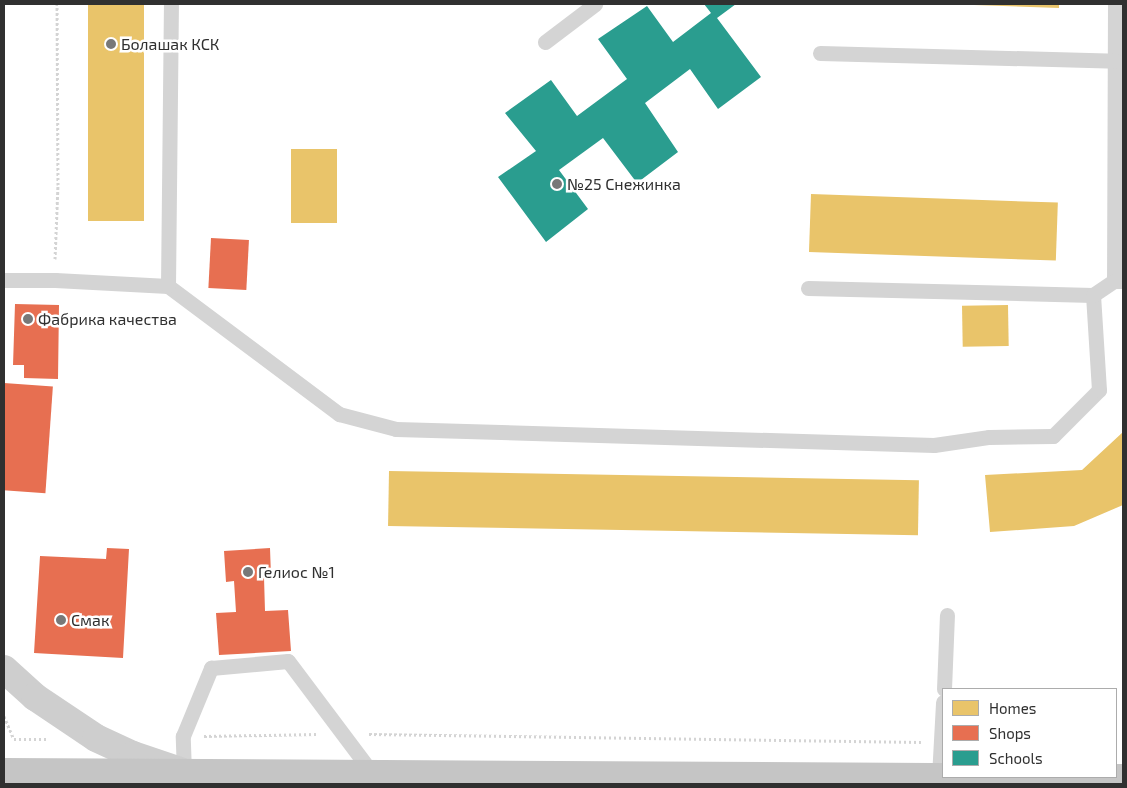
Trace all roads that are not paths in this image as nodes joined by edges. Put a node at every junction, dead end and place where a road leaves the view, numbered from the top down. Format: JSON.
{"nodes":[{"id":1,"x":171,"y":4,"type":"edge"},
{"id":2,"x":595,"y":4,"type":"edge"},
{"id":3,"x":1115,"y":4,"type":"edge"},
{"id":4,"x":545,"y":42,"type":"dead end"},
{"id":5,"x":820,"y":53,"type":"dead end"},
{"id":6,"x":1116,"y":61,"type":"junction"},
{"id":7,"x":4,"y":280,"type":"edge"},
{"id":8,"x":1118,"y":281,"type":"edge"},
{"id":9,"x":168,"y":286,"type":"junction"},
{"id":10,"x":808,"y":288,"type":"dead end"},
{"id":11,"x":1093,"y":295,"type":"junction"},
{"id":12,"x":947,"y":615,"type":"dead end"},
{"id":13,"x":4,"y":669,"type":"edge"},
{"id":14,"x":944,"y":688,"type":"edge"},
{"id":15,"x":942,"y":742,"type":"edge"},
{"id":16,"x":4,"y":772,"type":"edge"},
{"id":17,"x":184,"y":773,"type":"junction"},
{"id":18,"x":372,"y":773,"type":"junction"},
{"id":19,"x":939,"y":777,"type":"junction"},
{"id":20,"x":942,"y":777,"type":"edge"}],
"edges":[{"from":1,"to":9,"type":"lane"},
{"from":2,"to":4,"type":"lane"},
{"from":3,"to":6,"type":"lane"},
{"from":5,"to":6,"type":"lane"},
{"from":6,"to":8,"type":"lane"},
{"from":7,"to":9,"type":"lane"},
{"from":8,"to":11,"type":"lane"},
{"from":9,"to":11,"type":"lane"},
{"from":10,"to":11,"type":"lane"},
{"from":12,"to":14,"type":"lane"},
{"from":13,"to":17,"type":"main road"},
{"from":15,"to":19,"type":"lane"},
{"from":16,"to":17,"type":"highway"},
{"from":17,"to":18,"type":"highway"},
{"from":17,"to":18,"type":"lane"},
{"from":18,"to":19,"type":"highway"},
{"from":19,"to":20,"type":"highway"}]}
